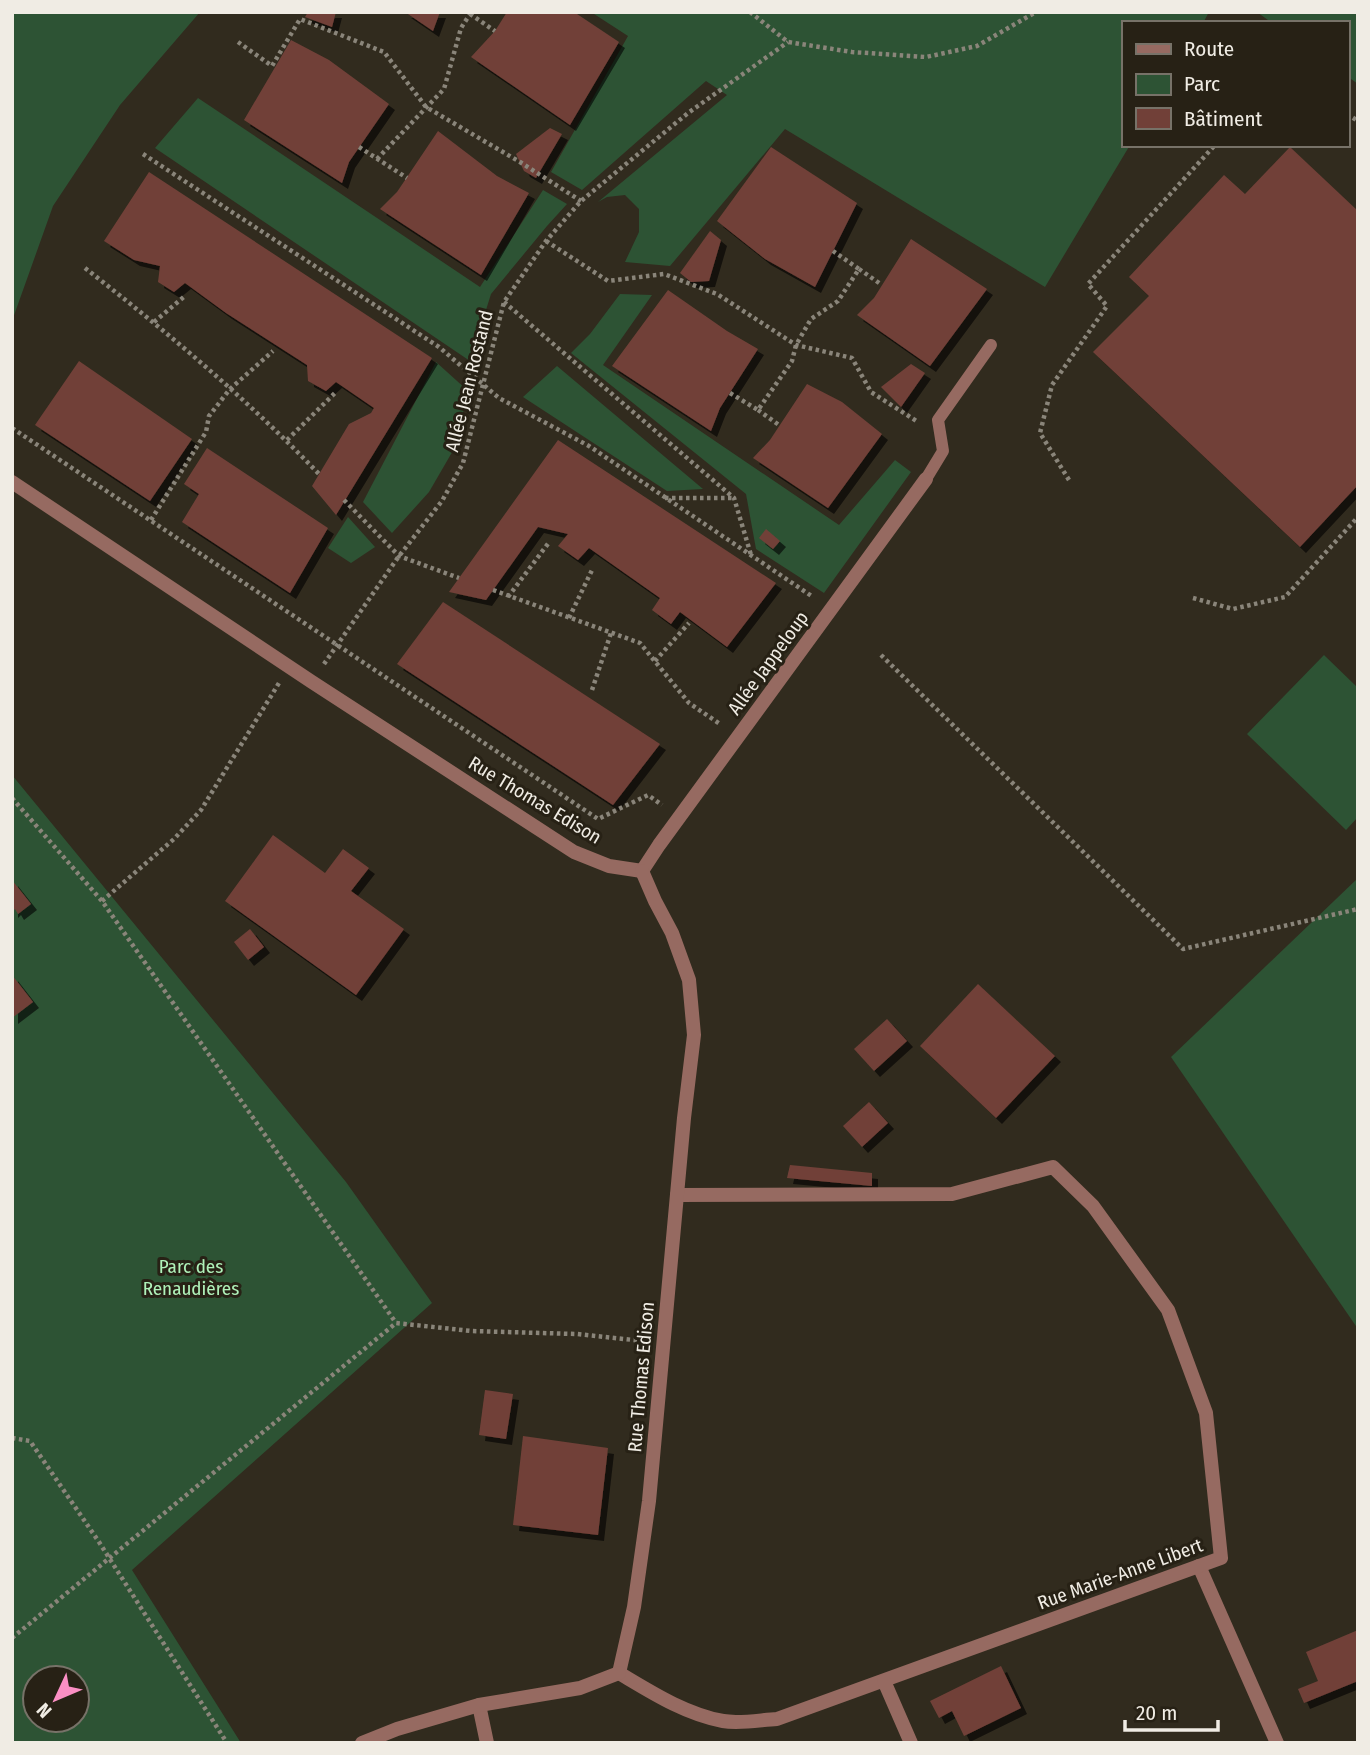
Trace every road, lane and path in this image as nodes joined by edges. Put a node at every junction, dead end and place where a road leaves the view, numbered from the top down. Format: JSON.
{"nodes":[{"id":1,"x":750,"y":12,"type":"edge"},
{"id":2,"x":1036,"y":12,"type":"edge"},
{"id":3,"x":469,"y":13,"type":"edge"},
{"id":4,"x":495,"y":31,"type":"dead end"},
{"id":5,"x":238,"y":42,"type":"dead end"},
{"id":6,"x":788,"y":42,"type":"junction"},
{"id":7,"x":426,"y":107,"type":"junction"},
{"id":8,"x":1213,"y":147,"type":"edge"},
{"id":9,"x":359,"y":148,"type":"dead end"},
{"id":10,"x":143,"y":154,"type":"dead end"},
{"id":11,"x":377,"y":159,"type":"junction"},
{"id":12,"x":407,"y":178,"type":"dead end"},
{"id":13,"x":581,"y":201,"type":"junction"},
{"id":14,"x":546,"y":241,"type":"junction"},
{"id":15,"x":833,"y":251,"type":"dead end"},
{"id":16,"x":85,"y":268,"type":"dead end"},
{"id":17,"x":859,"y":269,"type":"junction"},
{"id":18,"x":882,"y":285,"type":"dead end"},
{"id":19,"x":186,"y":295,"type":"dead end"},
{"id":20,"x":504,"y":302,"type":"junction"},
{"id":21,"x":154,"y":322,"type":"junction"},
{"id":22,"x":796,"y":345,"type":"junction"},
{"id":23,"x":991,"y":345,"type":"dead end"},
{"id":24,"x":273,"y":351,"type":"dead end"},
{"id":25,"x":483,"y":383,"type":"junction"},
{"id":26,"x":230,"y":390,"type":"junction"},
{"id":27,"x":335,"y":393,"type":"dead end"},
{"id":28,"x":730,"y":393,"type":"dead end"},
{"id":29,"x":758,"y":410,"type":"junction"},
{"id":30,"x":779,"y":425,"type":"dead end"},
{"id":31,"x":12,"y":428,"type":"edge"},
{"id":32,"x":941,"y":436,"type":"junction"},
{"id":33,"x":287,"y":440,"type":"junction"},
{"id":34,"x":319,"y":474,"type":"dead end"},
{"id":35,"x":926,"y":479,"type":"joint"},
{"id":36,"x":1069,"y":480,"type":"dead end"},
{"id":37,"x":12,"y":482,"type":"edge"},
{"id":38,"x":665,"y":498,"type":"junction"},
{"id":39,"x":734,"y":498,"type":"junction"},
{"id":40,"x":345,"y":500,"type":"dead end"},
{"id":41,"x":1358,"y":517,"type":"edge"},
{"id":42,"x":151,"y":520,"type":"junction"},
{"id":43,"x":550,"y":541,"type":"dead end"},
{"id":44,"x":751,"y":555,"type":"junction"},
{"id":45,"x":399,"y":556,"type":"junction"},
{"id":46,"x":593,"y":568,"type":"dead end"},
{"id":47,"x":459,"y":578,"type":"dead end"},
{"id":48,"x":493,"y":590,"type":"dead end"},
{"id":49,"x":508,"y":597,"type":"junction"},
{"id":50,"x":1193,"y":598,"type":"dead end"},
{"id":51,"x":831,"y":609,"type":"junction"},
{"id":52,"x":569,"y":618,"type":"junction"},
{"id":53,"x":689,"y":623,"type":"dead end"},
{"id":54,"x":611,"y":633,"type":"junction"},
{"id":55,"x":338,"y":644,"type":"junction"},
{"id":56,"x":881,"y":655,"type":"dead end"},
{"id":57,"x":655,"y":661,"type":"junction"},
{"id":58,"x":290,"y":666,"type":"junction"},
{"id":59,"x":312,"y":682,"type":"junction"},
{"id":60,"x":592,"y":690,"type":"dead end"},
{"id":61,"x":739,"y":736,"type":"junction"},
{"id":62,"x":12,"y":798,"type":"edge"},
{"id":63,"x":679,"y":818,"type":"junction"},
{"id":64,"x":642,"y":871,"type":"junction"},
{"id":65,"x":103,"y":901,"type":"junction"},
{"id":66,"x":1358,"y":909,"type":"edge"},
{"id":67,"x":677,"y":1195,"type":"junction"},
{"id":68,"x":396,"y":1323,"type":"junction"},
{"id":69,"x":664,"y":1343,"type":"junction"},
{"id":70,"x":12,"y":1438,"type":"edge"},
{"id":71,"x":109,"y":1558,"type":"junction"},
{"id":72,"x":1199,"y":1566,"type":"junction"},
{"id":73,"x":12,"y":1638,"type":"edge"},
{"id":74,"x":619,"y":1673,"type":"junction"},
{"id":75,"x":884,"y":1681,"type":"junction"},
{"id":76,"x":480,"y":1705,"type":"junction"},
{"id":77,"x":227,"y":1743,"type":"edge"},
{"id":78,"x":362,"y":1743,"type":"edge"},
{"id":79,"x":487,"y":1743,"type":"edge"},
{"id":80,"x":911,"y":1743,"type":"edge"},
{"id":81,"x":1277,"y":1743,"type":"edge"}],
"edges":[{"from":1,"to":6,"type":"path"},
{"from":2,"to":6,"type":"path"},
{"from":3,"to":4,"type":"path"},
{"from":3,"to":7,"type":"path"},
{"from":5,"to":7,"type":"path"},
{"from":6,"to":13,"type":"path","name":"Allée Jean Rostand"},
{"from":7,"to":11,"type":"path"},
{"from":7,"to":13,"type":"path"},
{"from":8,"to":36,"type":"path"},
{"from":9,"to":11,"type":"path"},
{"from":10,"to":25,"type":"path"},
{"from":11,"to":12,"type":"path"},
{"from":13,"to":14,"type":"path","name":"Allée Jean Rostand"},
{"from":14,"to":20,"type":"path","name":"Allée Jean Rostand"},
{"from":14,"to":22,"type":"path"},
{"from":15,"to":17,"type":"path"},
{"from":16,"to":21,"type":"path"},
{"from":17,"to":18,"type":"path"},
{"from":17,"to":22,"type":"path"},
{"from":19,"to":21,"type":"path"},
{"from":20,"to":25,"type":"path","name":"Allée Jean Rostand"},
{"from":20,"to":39,"type":"path"},
{"from":21,"to":26,"type":"path"},
{"from":22,"to":29,"type":"path"},
{"from":22,"to":32,"type":"path"},
{"from":23,"to":32,"type":"lane"},
{"from":24,"to":26,"type":"path"},
{"from":25,"to":38,"type":"path"},
{"from":25,"to":45,"type":"path","name":"Allée Jean Rostand"},
{"from":26,"to":33,"type":"path"},
{"from":26,"to":42,"type":"path"},
{"from":27,"to":33,"type":"path"},
{"from":28,"to":29,"type":"path"},
{"from":29,"to":30,"type":"path"},
{"from":31,"to":42,"type":"path"},
{"from":32,"to":35,"type":"lane"},
{"from":33,"to":34,"type":"path"},
{"from":35,"to":51,"type":"street","name":"Allée Jappeloup"},
{"from":37,"to":58,"type":"street","name":"Rue Thomas Edison"},
{"from":38,"to":39,"type":"path"},
{"from":38,"to":44,"type":"path"},
{"from":39,"to":44,"type":"path"},
{"from":40,"to":45,"type":"path"},
{"from":41,"to":50,"type":"path"},
{"from":42,"to":55,"type":"path"},
{"from":43,"to":49,"type":"path"},
{"from":44,"to":51,"type":"path"},
{"from":45,"to":47,"type":"path"},
{"from":45,"to":55,"type":"path","name":"Allée Jean Rostand"},
{"from":46,"to":52,"type":"path"},
{"from":48,"to":49,"type":"path"},
{"from":49,"to":52,"type":"path"},
{"from":51,"to":61,"type":"street","name":"Allée Jappeloup"},
{"from":52,"to":54,"type":"path"},
{"from":53,"to":57,"type":"path"},
{"from":54,"to":57,"type":"path"},
{"from":54,"to":60,"type":"path"},
{"from":55,"to":59,"type":"path","name":"Allée Jean Rostand"},
{"from":55,"to":63,"type":"path"},
{"from":56,"to":66,"type":"path"},
{"from":57,"to":61,"type":"path"},
{"from":58,"to":59,"type":"street","name":"Rue Thomas Edison"},
{"from":58,"to":65,"type":"path"},
{"from":59,"to":64,"type":"street","name":"Rue Thomas Edison"},
{"from":61,"to":63,"type":"street","name":"Allée Jappeloup"},
{"from":62,"to":65,"type":"path"},
{"from":63,"to":64,"type":"street","name":"Allée Jappeloup"},
{"from":64,"to":67,"type":"street","name":"Rue Thomas Edison"},
{"from":65,"to":68,"type":"path"},
{"from":67,"to":69,"type":"street","name":"Rue Thomas Edison"},
{"from":67,"to":72,"type":"street","name":"Rue Marie-Anne Libert"},
{"from":68,"to":69,"type":"path"},
{"from":68,"to":71,"type":"path"},
{"from":69,"to":74,"type":"street","name":"Rue Thomas Edison"},
{"from":70,"to":71,"type":"path"},
{"from":71,"to":73,"type":"path"},
{"from":71,"to":77,"type":"path"},
{"from":72,"to":75,"type":"street","name":"Rue Marie-Anne Libert"},
{"from":72,"to":81,"type":"street"},
{"from":74,"to":75,"type":"street","name":"Rue Marie-Anne Libert"},
{"from":74,"to":76,"type":"street"},
{"from":75,"to":80,"type":"street"},
{"from":76,"to":78,"type":"street"},
{"from":76,"to":79,"type":"street"}]}
